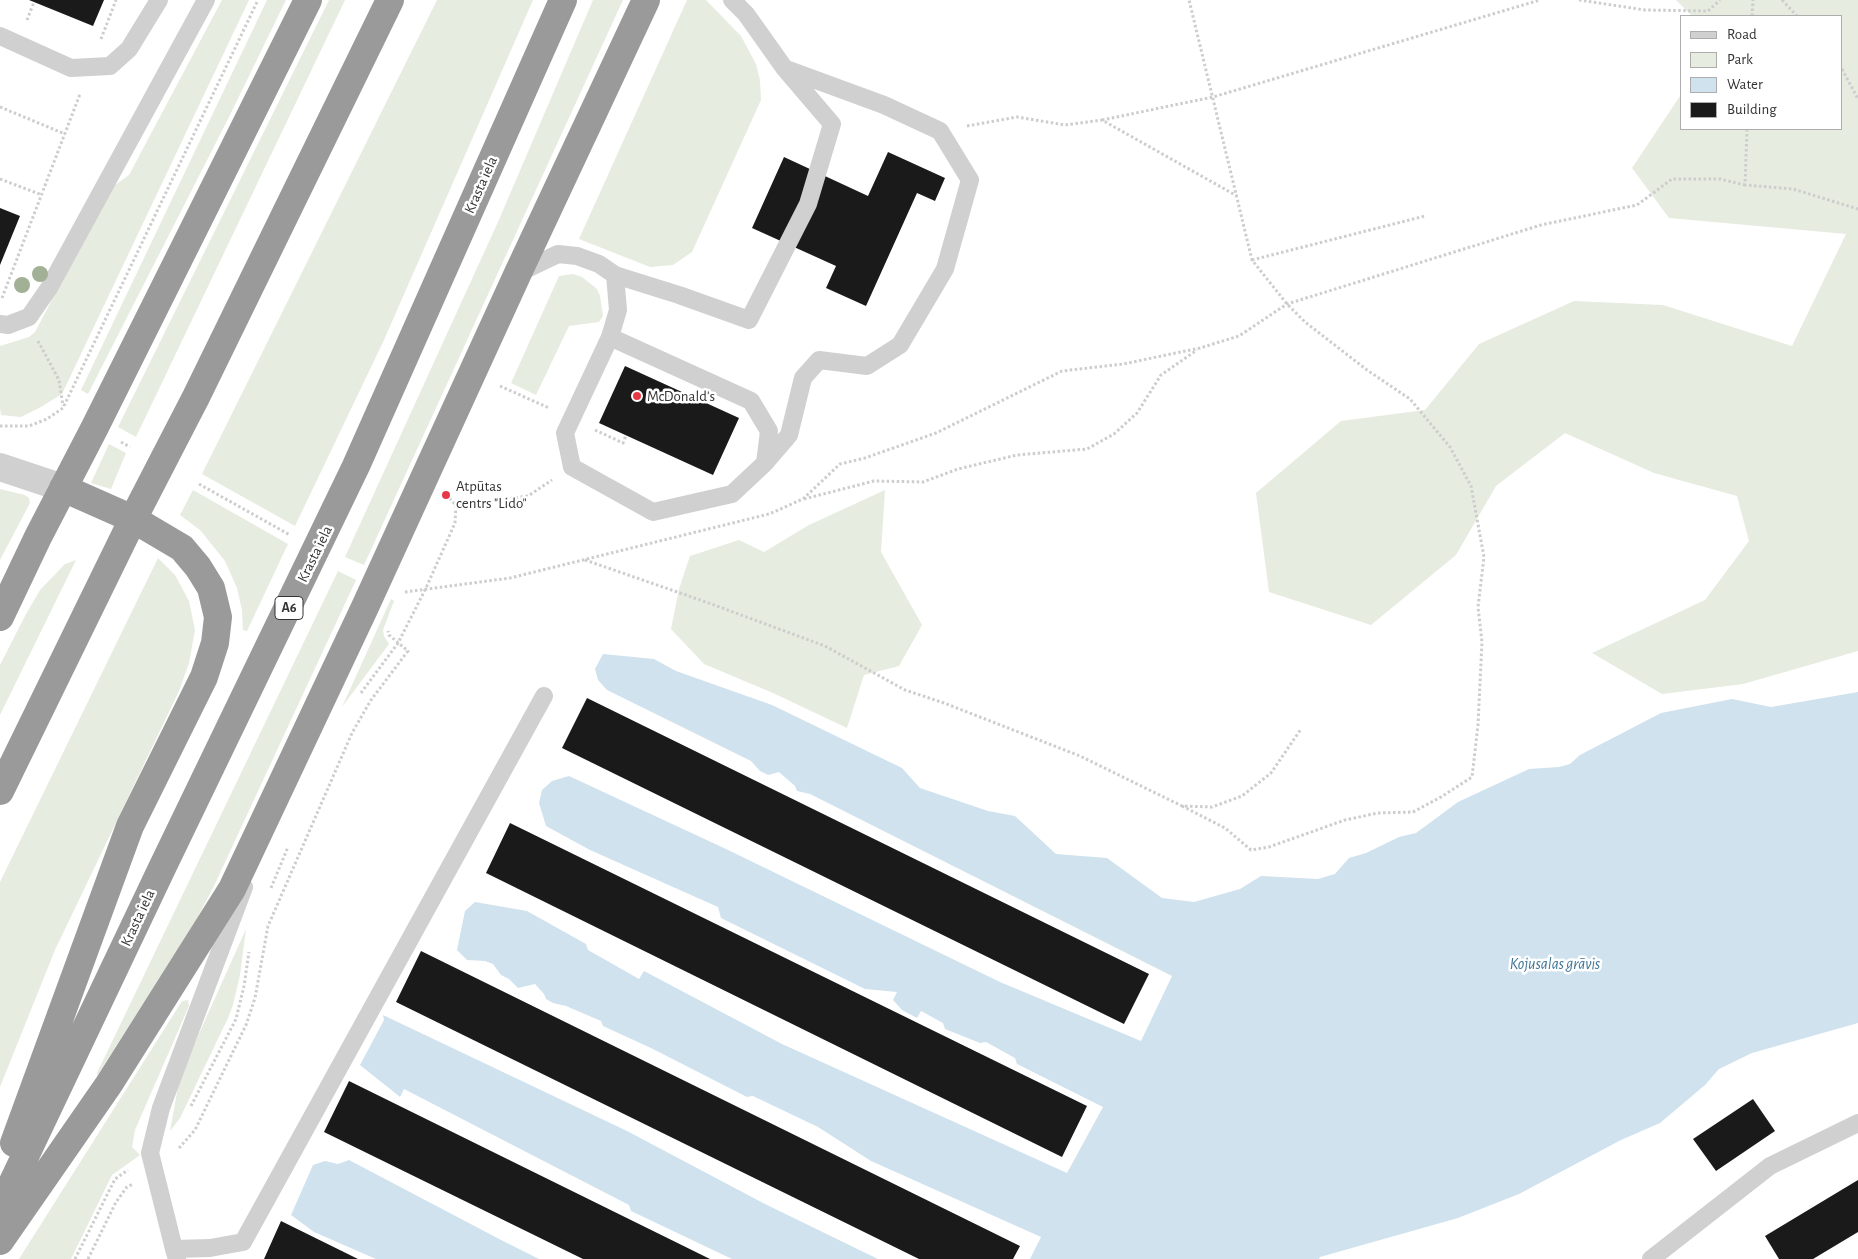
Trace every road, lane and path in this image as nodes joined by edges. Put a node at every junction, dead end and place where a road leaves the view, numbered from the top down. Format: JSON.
{"nodes":[{"id":1,"x":159,"y":0,"type":"edge"},
{"id":2,"x":206,"y":0,"type":"edge"},
{"id":3,"x":258,"y":0,"type":"edge"},
{"id":4,"x":308,"y":0,"type":"edge"},
{"id":5,"x":390,"y":0,"type":"edge"},
{"id":6,"x":563,"y":0,"type":"edge"},
{"id":7,"x":646,"y":0,"type":"edge"},
{"id":8,"x":732,"y":0,"type":"edge"},
{"id":9,"x":1189,"y":0,"type":"edge"},
{"id":10,"x":1540,"y":0,"type":"edge"},
{"id":11,"x":1579,"y":0,"type":"edge"},
{"id":12,"x":1720,"y":0,"type":"edge"},
{"id":13,"x":1753,"y":0,"type":"edge"},
{"id":14,"x":1782,"y":0,"type":"edge"},
{"id":15,"x":34,"y":2,"type":"dead end"},
{"id":16,"x":1752,"y":15,"type":"edge"},
{"id":17,"x":1796,"y":15,"type":"edge"},
{"id":18,"x":26,"y":23,"type":"dead end"},
{"id":19,"x":0,"y":36,"type":"edge"},
{"id":20,"x":785,"y":68,"type":"junction"},
{"id":21,"x":1843,"y":71,"type":"edge"},
{"id":22,"x":1213,"y":97,"type":"junction"},
{"id":23,"x":1858,"y":99,"type":"edge"},
{"id":24,"x":76,"y":102,"type":"dead end"},
{"id":25,"x":0,"y":107,"type":"edge"},
{"id":26,"x":1102,"y":120,"type":"junction"},
{"id":27,"x":1747,"y":130,"type":"edge"},
{"id":28,"x":940,"y":131,"type":"junction"},
{"id":29,"x":65,"y":134,"type":"junction"},
{"id":30,"x":0,"y":179,"type":"edge"},
{"id":31,"x":1745,"y":185,"type":"junction"},
{"id":32,"x":42,"y":195,"type":"junction"},
{"id":33,"x":1238,"y":197,"type":"junction"},
{"id":34,"x":1858,"y":209,"type":"edge"},
{"id":35,"x":1425,"y":216,"type":"dead end"},
{"id":36,"x":1252,"y":260,"type":"junction"},
{"id":37,"x":518,"y":273,"type":"junction"},
{"id":38,"x":615,"y":275,"type":"junction"},
{"id":39,"x":0,"y":299,"type":"edge"},
{"id":40,"x":1287,"y":304,"type":"junction"},
{"id":41,"x":29,"y":317,"type":"junction"},
{"id":42,"x":0,"y":324,"type":"edge"},
{"id":43,"x":610,"y":337,"type":"junction"},
{"id":44,"x":1200,"y":348,"type":"junction"},
{"id":45,"x":63,"y":408,"type":"junction"},
{"id":46,"x":0,"y":426,"type":"edge"},
{"id":47,"x":765,"y":463,"type":"junction"},
{"id":48,"x":0,"y":467,"type":"edge"},
{"id":49,"x":572,"y":467,"type":"junction"},
{"id":50,"x":199,"y":484,"type":"dead end"},
{"id":51,"x":63,"y":488,"type":"junction"},
{"id":52,"x":803,"y":500,"type":"junction"},
{"id":53,"x":442,"y":504,"type":"dead end"},
{"id":54,"x":456,"y":505,"type":"junction"},
{"id":55,"x":133,"y":519,"type":"junction"},
{"id":56,"x":291,"y":536,"type":"dead end"},
{"id":57,"x":585,"y":560,"type":"junction"},
{"id":58,"x":406,"y":584,"type":"dead end"},
{"id":59,"x":426,"y":588,"type":"junction"},
{"id":60,"x":0,"y":617,"type":"edge"},
{"id":61,"x":388,"y":627,"type":"dead end"},
{"id":62,"x":398,"y":643,"type":"junction"},
{"id":63,"x":359,"y":695,"type":"dead end"},
{"id":64,"x":544,"y":696,"type":"dead end"},
{"id":65,"x":1301,"y":729,"type":"dead end"},
{"id":66,"x":291,"y":763,"type":"junction"},
{"id":67,"x":0,"y":791,"type":"edge"},
{"id":68,"x":1182,"y":806,"type":"junction"},
{"id":69,"x":292,"y":840,"type":"dead end"},
{"id":70,"x":268,"y":894,"type":"dead end"},
{"id":71,"x":249,"y":949,"type":"dead end"},
{"id":72,"x":189,"y":1111,"type":"dead end"},
{"id":73,"x":1858,"y":1123,"type":"edge"},
{"id":74,"x":152,"y":1161,"type":"junction"},
{"id":75,"x":0,"y":1181,"type":"edge"},
{"id":76,"x":0,"y":1209,"type":"edge"},
{"id":77,"x":0,"y":1240,"type":"edge"},
{"id":78,"x":176,"y":1254,"type":"edge"},
{"id":79,"x":75,"y":1259,"type":"edge"},
{"id":80,"x":88,"y":1259,"type":"edge"},
{"id":81,"x":1651,"y":1259,"type":"edge"}],
"edges":[{"from":1,"to":19,"type":"lane"},
{"from":2,"to":41,"type":"lane"},
{"from":3,"to":45,"type":"path"},
{"from":4,"to":51,"type":"highway"},
{"from":5,"to":55,"type":"highway"},
{"from":6,"to":76,"type":"highway","name":"Krasta iela","number":"A6"},
{"from":7,"to":37,"type":"highway"},
{"from":8,"to":20,"type":"lane"},
{"from":9,"to":22,"type":"path"},
{"from":10,"to":22,"type":"path"},
{"from":11,"to":12,"type":"path"},
{"from":13,"to":16,"type":"path"},
{"from":14,"to":17,"type":"path"},
{"from":15,"to":18,"type":"path"},
{"from":20,"to":28,"type":"lane"},
{"from":20,"to":38,"type":"lane"},
{"from":21,"to":23,"type":"path"},
{"from":22,"to":26,"type":"path"},
{"from":22,"to":33,"type":"path"},
{"from":24,"to":29,"type":"path"},
{"from":25,"to":29,"type":"path"},
{"from":26,"to":28,"type":"path"},
{"from":26,"to":33,"type":"path"},
{"from":27,"to":31,"type":"path"},
{"from":28,"to":47,"type":"lane"},
{"from":29,"to":32,"type":"path"},
{"from":30,"to":32,"type":"path"},
{"from":31,"to":34,"type":"path"},
{"from":31,"to":40,"type":"path"},
{"from":32,"to":39,"type":"path"},
{"from":33,"to":36,"type":"path"},
{"from":35,"to":36,"type":"path"},
{"from":36,"to":40,"type":"path"},
{"from":37,"to":38,"type":"lane"},
{"from":37,"to":66,"type":"highway"},
{"from":38,"to":43,"type":"lane"},
{"from":40,"to":44,"type":"path"},
{"from":40,"to":68,"type":"path"},
{"from":41,"to":42,"type":"lane"},
{"from":41,"to":45,"type":"path"},
{"from":43,"to":47,"type":"lane"},
{"from":43,"to":49,"type":"lane"},
{"from":44,"to":52,"type":"path"},
{"from":44,"to":52,"type":"path"},
{"from":45,"to":46,"type":"path"},
{"from":47,"to":49,"type":"lane"},
{"from":48,"to":51,"type":"street"},
{"from":49,"to":54,"type":"path"},
{"from":50,"to":56,"type":"path"},
{"from":51,"to":55,"type":"highway"},
{"from":51,"to":60,"type":"highway"},
{"from":52,"to":57,"type":"path"},
{"from":53,"to":54,"type":"path"},
{"from":54,"to":59,"type":"path"},
{"from":55,"to":67,"type":"highway"},
{"from":55,"to":75,"type":"highway"},
{"from":57,"to":59,"type":"path"},
{"from":57,"to":68,"type":"path"},
{"from":58,"to":59,"type":"path"},
{"from":59,"to":62,"type":"path"},
{"from":61,"to":62,"type":"path"},
{"from":62,"to":63,"type":"path"},
{"from":62,"to":74,"type":"path"},
{"from":64,"to":78,"type":"lane"},
{"from":65,"to":68,"type":"path"},
{"from":66,"to":74,"type":"lane"},
{"from":66,"to":77,"type":"highway"},
{"from":69,"to":70,"type":"path"},
{"from":71,"to":72,"type":"path"},
{"from":73,"to":81,"type":"lane"},
{"from":74,"to":78,"type":"lane"},
{"from":74,"to":79,"type":"path"},
{"from":74,"to":80,"type":"path"}]}
